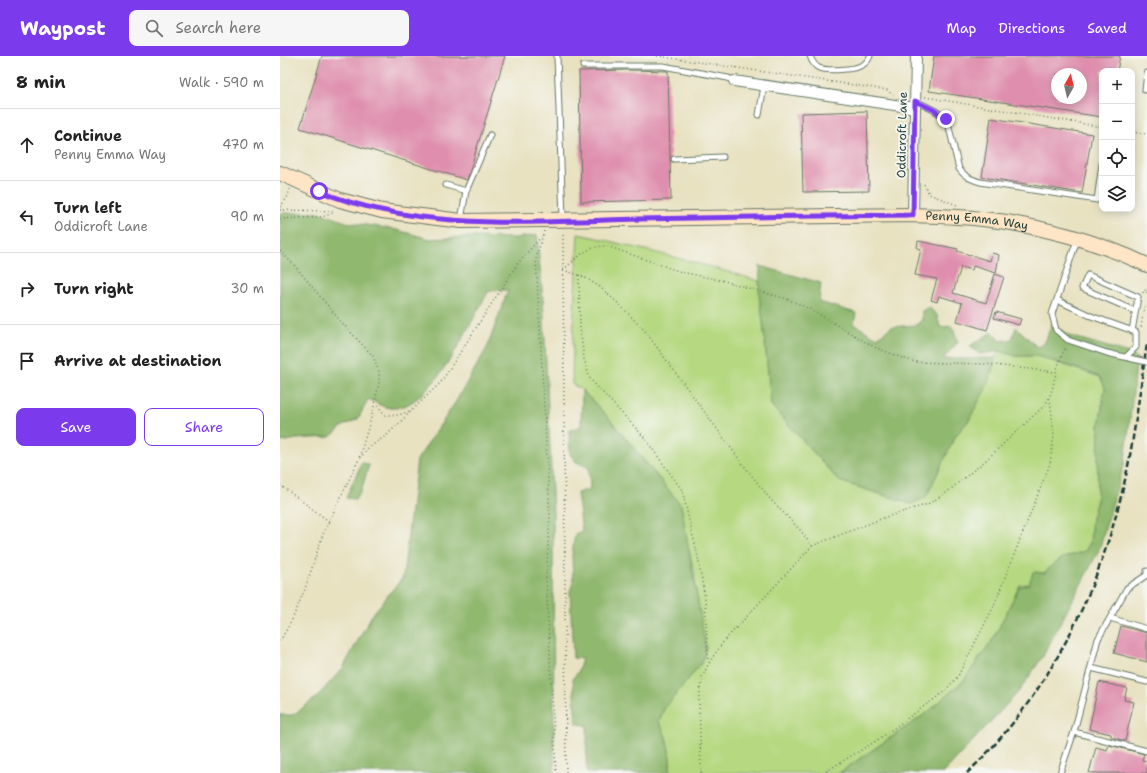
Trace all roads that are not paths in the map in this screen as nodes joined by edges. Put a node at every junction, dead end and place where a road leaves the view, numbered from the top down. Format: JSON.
{"nodes":[{"id":1,"x":557,"y":56,"type":"edge"},
{"id":2,"x":810,"y":56,"type":"edge"},
{"id":3,"x":870,"y":56,"type":"edge"},
{"id":4,"x":916,"y":56,"type":"edge"},
{"id":5,"x":583,"y":66,"type":"dead end"},
{"id":6,"x":1147,"y":73,"type":"edge"},
{"id":7,"x":734,"y":81,"type":"joint"},
{"id":8,"x":764,"y":86,"type":"junction"},
{"id":9,"x":1145,"y":90,"type":"dead end"},
{"id":10,"x":915,"y":102,"type":"junction"},
{"id":11,"x":759,"y":115,"type":"dead end"},
{"id":12,"x":490,"y":135,"type":"dead end"},
{"id":13,"x":723,"y":157,"type":"dead end"},
{"id":14,"x":674,"y":159,"type":"dead end"},
{"id":15,"x":280,"y":173,"type":"edge"},
{"id":16,"x":1100,"y":176,"type":"edge"},
{"id":17,"x":446,"y":185,"type":"dead end"},
{"id":18,"x":466,"y":191,"type":"junction"},
{"id":19,"x":913,"y":215,"type":"junction"},
{"id":20,"x":461,"y":221,"type":"junction"},
{"id":21,"x":563,"y":221,"type":"junction"},
{"id":22,"x":1077,"y":239,"type":"junction"},
{"id":23,"x":1145,"y":264,"type":"edge"},
{"id":24,"x":1057,"y":300,"type":"junction"},
{"id":25,"x":1135,"y":311,"type":"junction"},
{"id":26,"x":1132,"y":331,"type":"junction"},
{"id":27,"x":1126,"y":357,"type":"junction"},
{"id":28,"x":1147,"y":362,"type":"edge"},
{"id":29,"x":1147,"y":571,"type":"edge"},
{"id":30,"x":1110,"y":618,"type":"junction"},
{"id":31,"x":1147,"y":629,"type":"edge"},
{"id":32,"x":1091,"y":668,"type":"junction"},
{"id":33,"x":1147,"y":682,"type":"edge"},
{"id":34,"x":1074,"y":732,"type":"junction"},
{"id":35,"x":1147,"y":751,"type":"edge"},
{"id":36,"x":1061,"y":773,"type":"edge"}],
"edges":[{"from":1,"to":21,"type":"lane"},
{"from":2,"to":3,"type":"lane"},
{"from":4,"to":10,"type":"street","name":"Oddicroft Lane"},
{"from":5,"to":7,"type":"lane"},
{"from":6,"to":9,"type":"lane"},
{"from":7,"to":8,"type":"street"},
{"from":8,"to":10,"type":"street"},
{"from":8,"to":11,"type":"lane"},
{"from":10,"to":16,"type":"lane"},
{"from":10,"to":19,"type":"street","name":"Oddicroft Lane"},
{"from":12,"to":18,"type":"lane"},
{"from":13,"to":14,"type":"lane"},
{"from":15,"to":20,"type":"main road","name":"Penny Emma Way"},
{"from":17,"to":18,"type":"lane"},
{"from":18,"to":20,"type":"lane"},
{"from":19,"to":21,"type":"main road","name":"Penny Emma Way"},
{"from":19,"to":22,"type":"main road","name":"Penny Emma Way"},
{"from":20,"to":21,"type":"main road","name":"Penny Emma Way"},
{"from":22,"to":23,"type":"main road","name":"Penny Emma Way"},
{"from":22,"to":24,"type":"lane"},
{"from":24,"to":26,"type":"lane"},
{"from":24,"to":27,"type":"lane"},
{"from":25,"to":25,"type":"lane"},
{"from":25,"to":26,"type":"lane"},
{"from":26,"to":27,"type":"lane"},
{"from":27,"to":28,"type":"lane","bridge":true},
{"from":29,"to":30,"type":"lane"},
{"from":30,"to":31,"type":"lane"},
{"from":30,"to":32,"type":"lane"},
{"from":32,"to":33,"type":"lane"},
{"from":32,"to":34,"type":"lane"},
{"from":34,"to":35,"type":"lane"},
{"from":34,"to":36,"type":"lane"}]}
